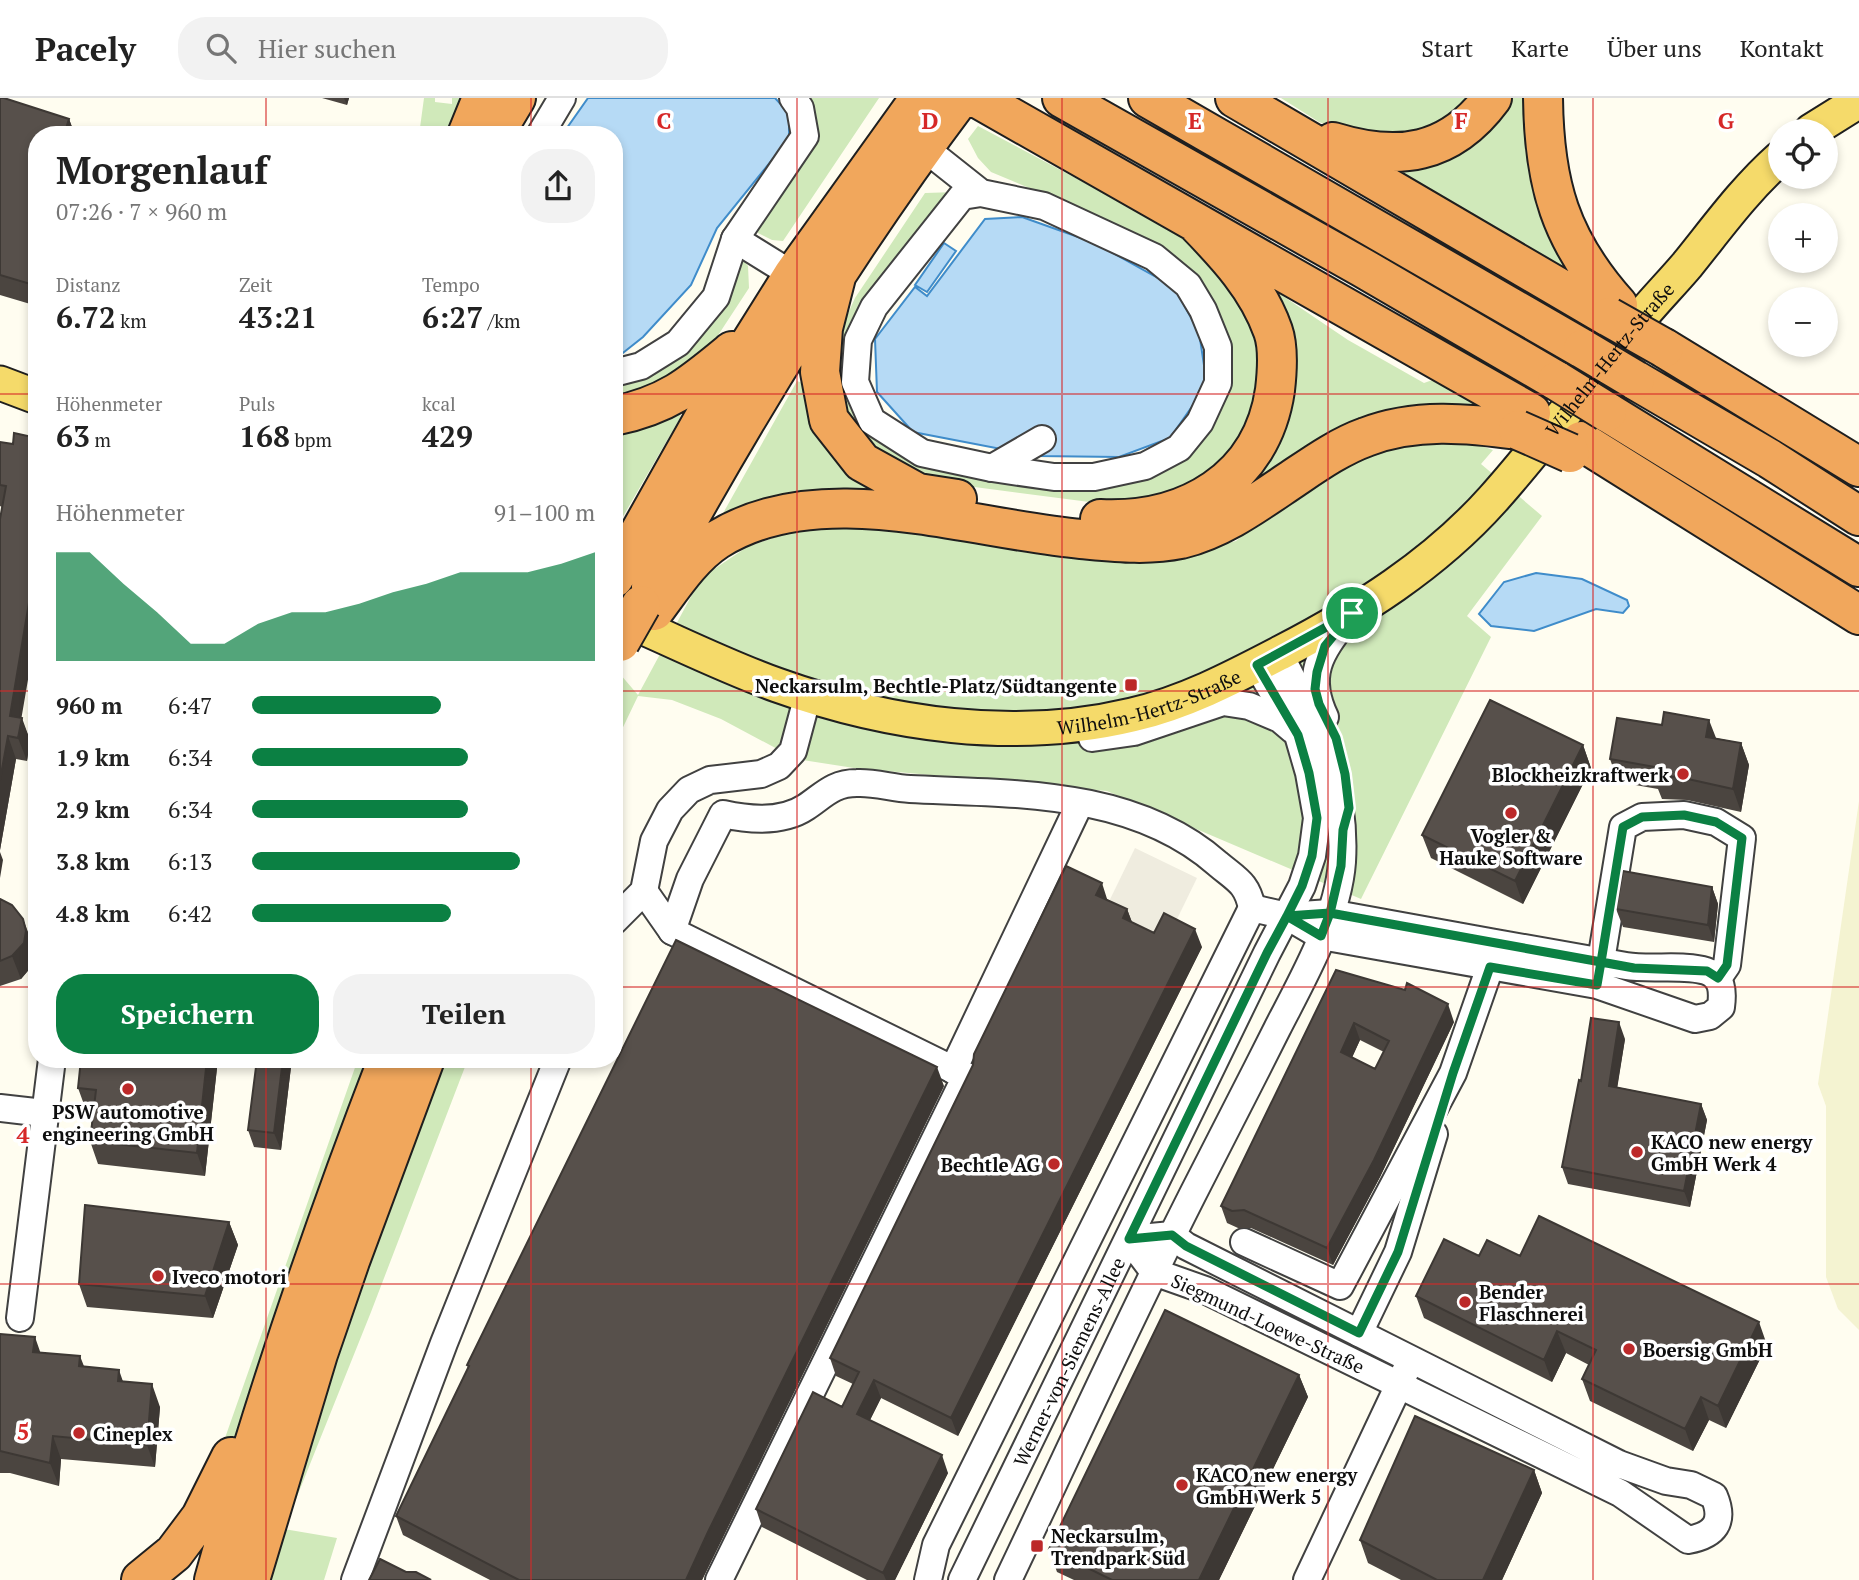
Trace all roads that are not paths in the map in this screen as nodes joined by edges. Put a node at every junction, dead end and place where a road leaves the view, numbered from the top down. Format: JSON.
{"nodes":[{"id":1,"x":482,"y":98,"type":"edge"},
{"id":2,"x":516,"y":98,"type":"edge"},
{"id":3,"x":562,"y":98,"type":"edge"},
{"id":4,"x":793,"y":98,"type":"edge"},
{"id":5,"x":920,"y":98,"type":"edge"},
{"id":6,"x":960,"y":98,"type":"edge"},
{"id":7,"x":1062,"y":98,"type":"edge"},
{"id":8,"x":1148,"y":98,"type":"edge"},
{"id":9,"x":1235,"y":98,"type":"edge"},
{"id":10,"x":1493,"y":98,"type":"edge"},
{"id":11,"x":1543,"y":98,"type":"edge"},
{"id":12,"x":1859,"y":101,"type":"edge"},
{"id":13,"x":991,"y":105,"type":"edge"},
{"id":14,"x":1830,"y":119,"type":"edge"},
{"id":15,"x":471,"y":126,"type":"edge"},
{"id":16,"x":499,"y":126,"type":"edge"},
{"id":17,"x":545,"y":126,"type":"edge"},
{"id":18,"x":1287,"y":128,"type":"junction"},
{"id":19,"x":923,"y":147,"type":"junction"},
{"id":20,"x":1768,"y":170,"type":"edge"},
{"id":21,"x":981,"y":193,"type":"junction"},
{"id":22,"x":1196,"y":223,"type":"junction"},
{"id":23,"x":735,"y":239,"type":"junction"},
{"id":24,"x":793,"y":275,"type":"junction"},
{"id":25,"x":836,"y":277,"type":"junction"},
{"id":26,"x":1614,"y":311,"type":"junction"},
{"id":27,"x":761,"y":328,"type":"junction"},
{"id":28,"x":623,"y":371,"type":"edge"},
{"id":29,"x":0,"y":383,"type":"edge"},
{"id":30,"x":28,"y":394,"type":"edge"},
{"id":31,"x":0,"y":395,"type":"edge"},
{"id":32,"x":28,"y":403,"type":"edge"},
{"id":33,"x":623,"y":414,"type":"edge"},
{"id":34,"x":1524,"y":421,"type":"junction"},
{"id":35,"x":1042,"y":439,"type":"dead end"},
{"id":36,"x":1859,"y":467,"type":"edge"},
{"id":37,"x":992,"y":468,"type":"junction"},
{"id":38,"x":1859,"y":516,"type":"edge"},
{"id":39,"x":623,"y":562,"type":"edge"},
{"id":40,"x":1859,"y":567,"type":"edge"},
{"id":41,"x":1352,"y":613,"type":"junction"},
{"id":42,"x":1859,"y":615,"type":"edge"},
{"id":43,"x":627,"y":632,"type":"edge"},
{"id":44,"x":1268,"y":659,"type":"junction"},
{"id":45,"x":808,"y":695,"type":"junction"},
{"id":46,"x":1043,"y":727,"type":"junction"},
{"id":47,"x":1298,"y":735,"type":"junction"},
{"id":48,"x":1080,"y":803,"type":"junction"},
{"id":49,"x":1343,"y":830,"type":"junction"},
{"id":50,"x":644,"y":891,"type":"junction"},
{"id":51,"x":1252,"y":908,"type":"junction"},
{"id":52,"x":623,"y":912,"type":"edge"},
{"id":53,"x":1287,"y":916,"type":"junction"},
{"id":54,"x":1325,"y":925,"type":"junction"},
{"id":55,"x":672,"y":931,"type":"junction"},
{"id":56,"x":1490,"y":967,"type":"junction"},
{"id":57,"x":1599,"y":974,"type":"junction"},
{"id":58,"x":1718,"y":978,"type":"junction"},
{"id":59,"x":51,"y":1068,"type":"edge"},
{"id":60,"x":385,"y":1068,"type":"edge"},
{"id":61,"x":422,"y":1068,"type":"edge"},
{"id":62,"x":554,"y":1068,"type":"edge"},
{"id":63,"x":953,"y":1070,"type":"junction"},
{"id":64,"x":1453,"y":1073,"type":"junction"},
{"id":65,"x":0,"y":1108,"type":"edge"},
{"id":66,"x":44,"y":1113,"type":"junction"},
{"id":67,"x":1172,"y":1235,"type":"junction"},
{"id":68,"x":1129,"y":1239,"type":"junction"},
{"id":69,"x":1244,"y":1242,"type":"dead end"},
{"id":70,"x":1154,"y":1272,"type":"junction"},
{"id":71,"x":20,"y":1318,"type":"dead end"},
{"id":72,"x":1359,"y":1333,"type":"junction"},
{"id":73,"x":285,"y":1342,"type":"junction"},
{"id":74,"x":1411,"y":1359,"type":"junction"},
{"id":75,"x":1435,"y":1371,"type":"junction"},
{"id":76,"x":1410,"y":1391,"type":"junction"},
{"id":77,"x":963,"y":1579,"type":"edge"},
{"id":78,"x":141,"y":1580,"type":"edge"},
{"id":79,"x":214,"y":1580,"type":"edge"},
{"id":80,"x":250,"y":1580,"type":"edge"},
{"id":81,"x":355,"y":1580,"type":"edge"},
{"id":82,"x":719,"y":1580,"type":"edge"},
{"id":83,"x":928,"y":1580,"type":"edge"},
{"id":84,"x":998,"y":1580,"type":"edge"},
{"id":85,"x":1008,"y":1580,"type":"edge"},
{"id":86,"x":1307,"y":1580,"type":"edge"}],
"edges":[{"from":1,"to":15,"type":"highway"},
{"from":2,"to":16,"type":"highway"},
{"from":3,"to":17,"type":"street"},
{"from":4,"to":23,"type":"street"},
{"from":5,"to":24,"type":"highway"},
{"from":6,"to":19,"type":"highway"},
{"from":7,"to":40,"type":"highway","bridge":true},
{"from":8,"to":38,"type":"highway","bridge":true},
{"from":9,"to":18,"type":"highway"},
{"from":10,"to":18,"type":"highway"},
{"from":11,"to":26,"type":"highway"},
{"from":12,"to":14,"type":"main road"},
{"from":13,"to":22,"type":"highway"},
{"from":18,"to":26,"type":"highway"},
{"from":19,"to":21,"type":"street"},
{"from":19,"to":25,"type":"highway"},
{"from":20,"to":41,"type":"main road","name":"Wilhelm-Hertz-Straße"},
{"from":21,"to":37,"type":"street"},
{"from":21,"to":37,"type":"street"},
{"from":22,"to":25,"type":"highway"},
{"from":22,"to":34,"type":"highway"},
{"from":23,"to":24,"type":"street"},
{"from":23,"to":28,"type":"street"},
{"from":24,"to":27,"type":"highway"},
{"from":25,"to":43,"type":"highway"},
{"from":26,"to":36,"type":"highway","bridge":true},
{"from":27,"to":33,"type":"highway"},
{"from":27,"to":39,"type":"highway"},
{"from":29,"to":30,"type":"main road"},
{"from":31,"to":32,"type":"main road"},
{"from":34,"to":42,"type":"highway"},
{"from":34,"to":43,"type":"highway"},
{"from":35,"to":37,"type":"street"},
{"from":41,"to":44,"type":"main road","name":"Wilhelm-Hertz-Straße"},
{"from":41,"to":49,"type":"street"},
{"from":43,"to":45,"type":"main road","name":"Wilhelm-Hertz-Straße"},
{"from":44,"to":46,"type":"main road","name":"Wilhelm-Hertz-Straße"},
{"from":44,"to":47,"type":"street","name":"Werner-von-Siemens-Allee"},
{"from":44,"to":49,"type":"street"},
{"from":45,"to":46,"type":"main road","name":"Wilhelm-Hertz-Straße"},
{"from":45,"to":50,"type":"street"},
{"from":46,"to":47,"type":"street"},
{"from":47,"to":53,"type":"street","name":"Werner-von-Siemens-Allee"},
{"from":48,"to":51,"type":"street"},
{"from":48,"to":55,"type":"street"},
{"from":48,"to":63,"type":"street"},
{"from":49,"to":54,"type":"street","name":"Werner-von-Siemens-Allee"},
{"from":50,"to":52,"type":"street"},
{"from":50,"to":55,"type":"street"},
{"from":51,"to":53,"type":"street"},
{"from":51,"to":83,"type":"street"},
{"from":53,"to":54,"type":"street"},
{"from":53,"to":68,"type":"street","name":"Werner-von-Siemens-Allee"},
{"from":54,"to":56,"type":"street"},
{"from":54,"to":57,"type":"street"},
{"from":54,"to":67,"type":"street","name":"Werner-von-Siemens-Allee"},
{"from":55,"to":63,"type":"street"},
{"from":56,"to":57,"type":"street"},
{"from":56,"to":64,"type":"street"},
{"from":57,"to":58,"type":"street"},
{"from":57,"to":58,"type":"street"},
{"from":57,"to":58,"type":"street"},
{"from":59,"to":66,"type":"street"},
{"from":60,"to":73,"type":"highway"},
{"from":61,"to":80,"type":"highway"},
{"from":62,"to":81,"type":"street"},
{"from":63,"to":82,"type":"street"},
{"from":64,"to":69,"type":"street"},
{"from":64,"to":72,"type":"street"},
{"from":65,"to":66,"type":"street"},
{"from":66,"to":71,"type":"street"},
{"from":67,"to":68,"type":"street"},
{"from":67,"to":70,"type":"street","name":"Werner-von-Siemens-Allee"},
{"from":67,"to":72,"type":"street","name":"Siegmund-Loewe-Straße"},
{"from":68,"to":70,"type":"street","name":"Siegmund-Loewe-Straße"},
{"from":68,"to":77,"type":"street","name":"Werner-von-Siemens-Allee"},
{"from":70,"to":76,"type":"street","name":"Siegmund-Loewe-Straße"},
{"from":70,"to":85,"type":"street","name":"Werner-von-Siemens-Allee"},
{"from":72,"to":74,"type":"street","name":"Siegmund-Loewe-Straße"},
{"from":73,"to":78,"type":"highway"},
{"from":73,"to":79,"type":"highway"},
{"from":74,"to":75,"type":"street","name":"Siegmund-Loewe-Straße"},
{"from":74,"to":76,"type":"street"},
{"from":75,"to":76,"type":"street"},
{"from":75,"to":76,"type":"street","name":"Siegmund-Loewe-Straße"},
{"from":76,"to":86,"type":"street"},
{"from":77,"to":84,"type":"street"}]}
